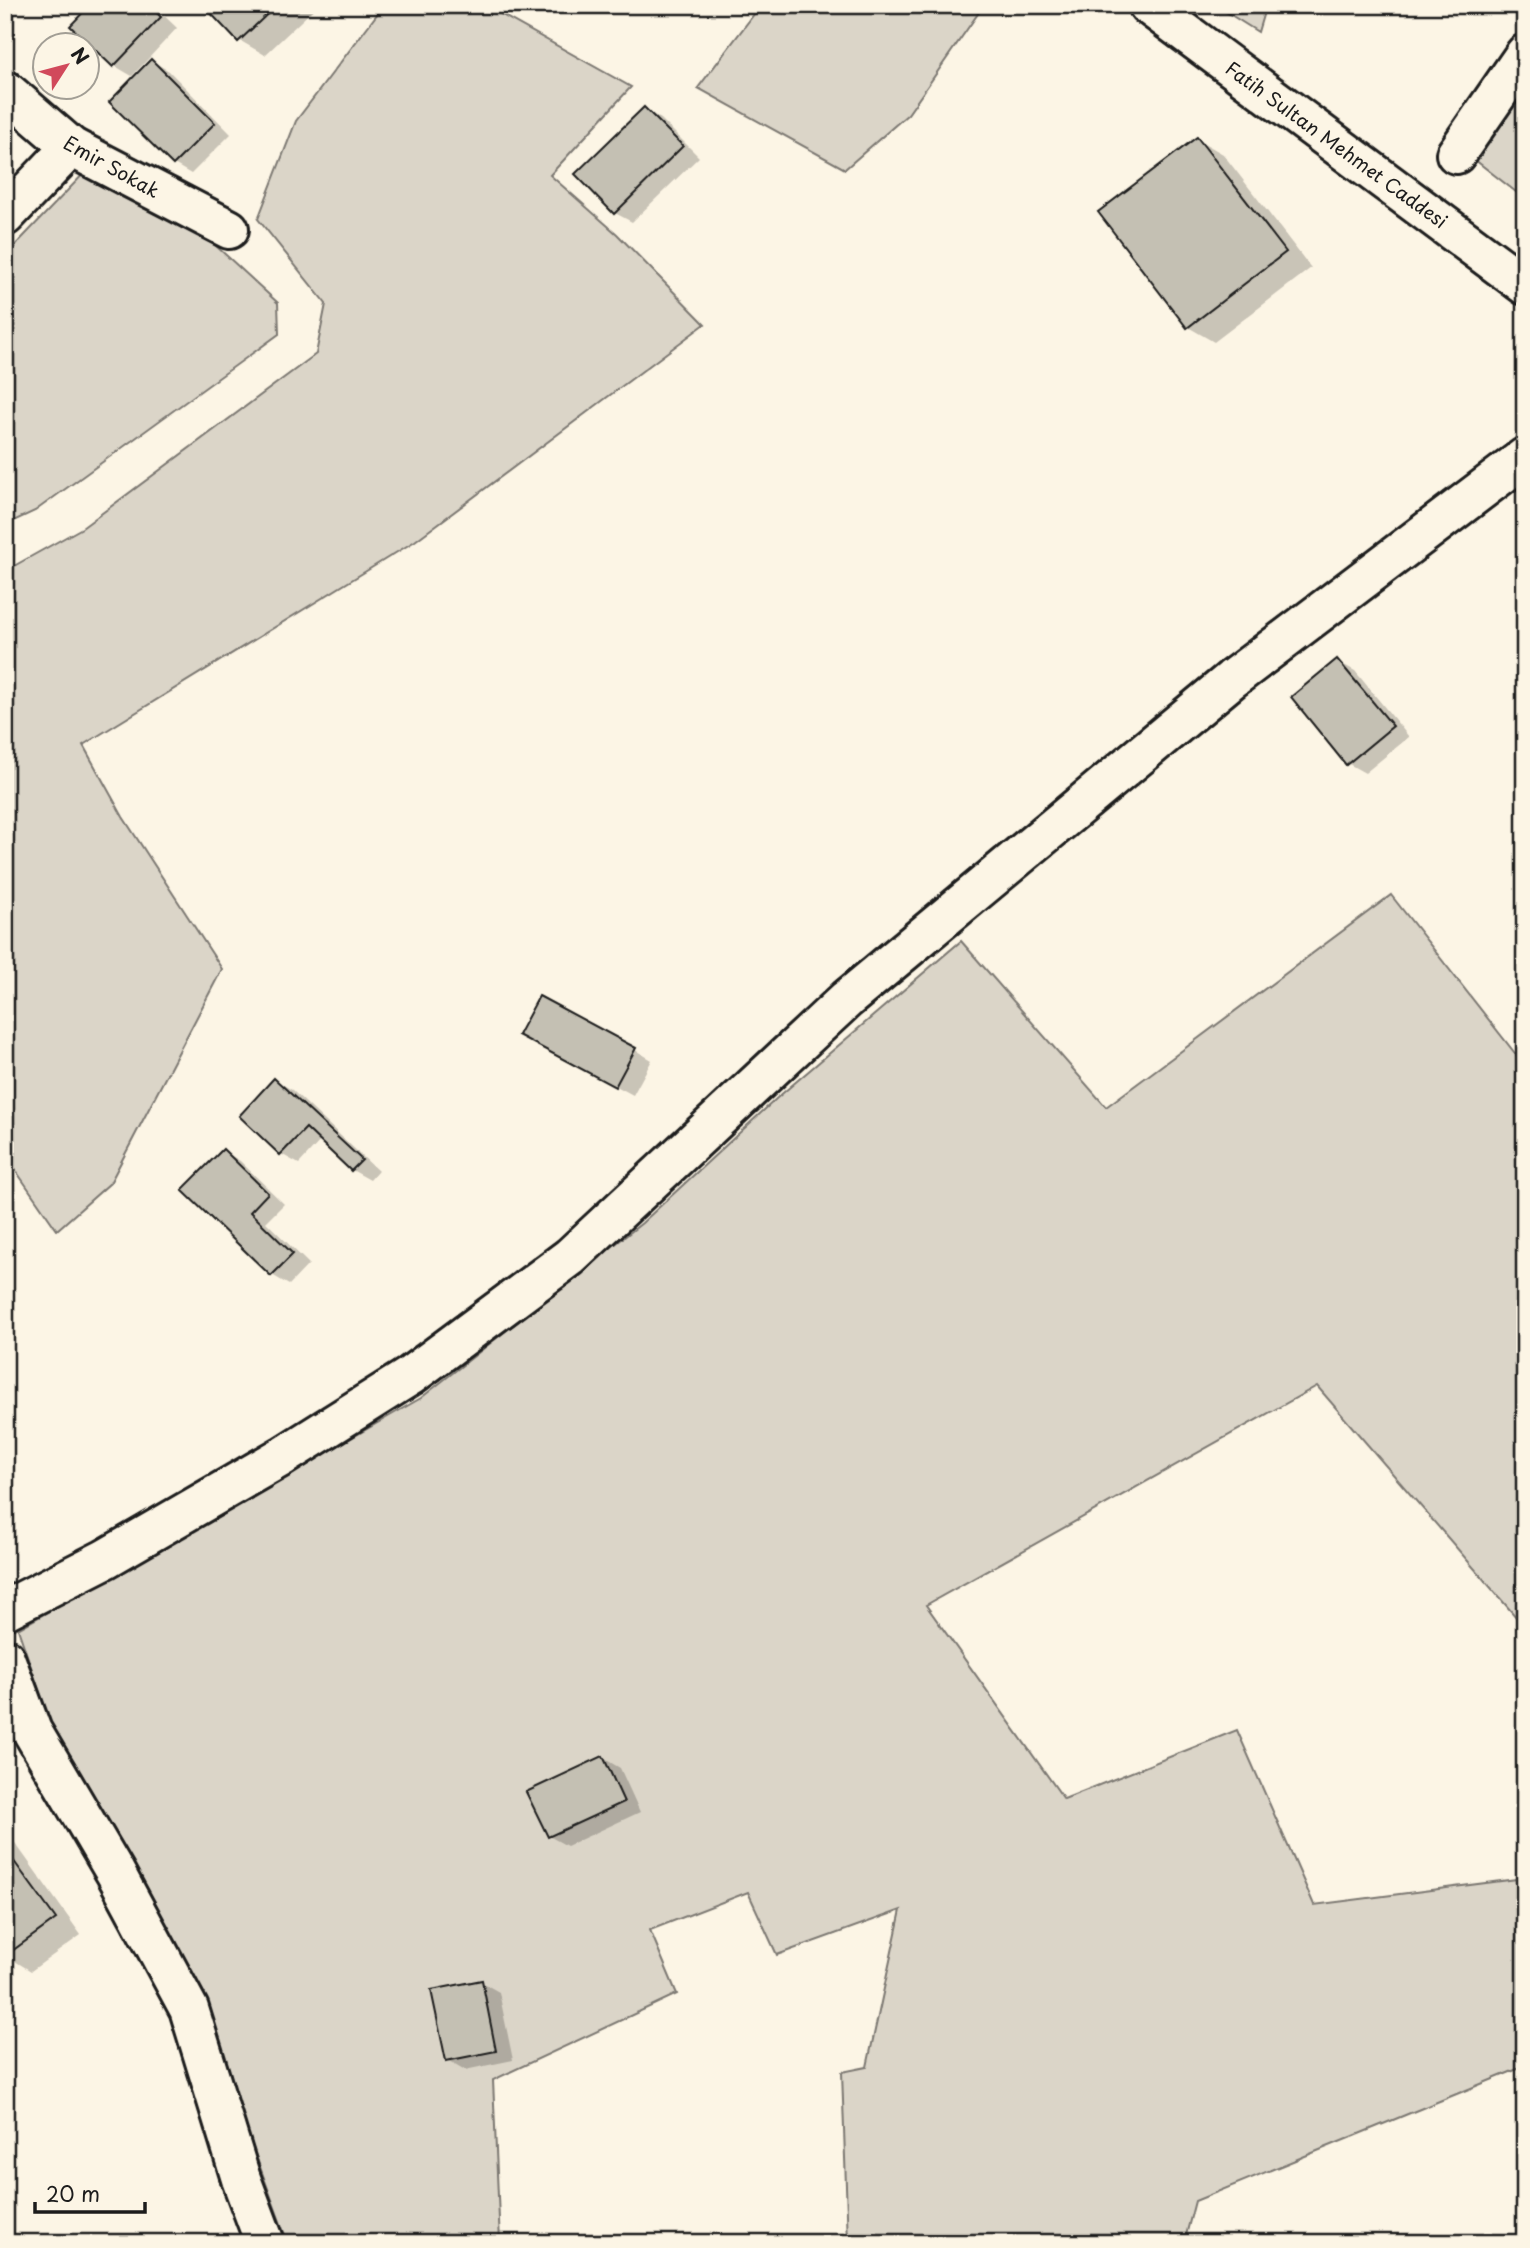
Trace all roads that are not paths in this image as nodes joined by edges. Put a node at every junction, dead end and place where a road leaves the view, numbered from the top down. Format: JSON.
{"nodes":[{"id":1,"x":1148,"y":5,"type":"edge"},
{"id":2,"x":1525,"y":54,"type":"edge"},
{"id":3,"x":5,"y":89,"type":"edge"},
{"id":4,"x":71,"y":147,"type":"junction"},
{"id":5,"x":1455,"y":154,"type":"dead end"},
{"id":6,"x":5,"y":216,"type":"edge"},
{"id":7,"x":229,"y":229,"type":"dead end"},
{"id":8,"x":1525,"y":285,"type":"edge"},
{"id":9,"x":1525,"y":457,"type":"edge"},
{"id":10,"x":5,"y":1610,"type":"edge"},
{"id":11,"x":5,"y":1658,"type":"edge"},
{"id":12,"x":265,"y":2243,"type":"edge"}],
"edges":[{"from":1,"to":8,"type":"street","name":"Fatih Sultan Mehmet Caddesi"},
{"from":2,"to":5,"type":"street"},
{"from":3,"to":4,"type":"street","name":"Emir Sokak"},
{"from":4,"to":6,"type":"street"},
{"from":4,"to":7,"type":"street","name":"Emir Sokak"},
{"from":9,"to":10,"type":"street"},
{"from":11,"to":12,"type":"street"}]}
